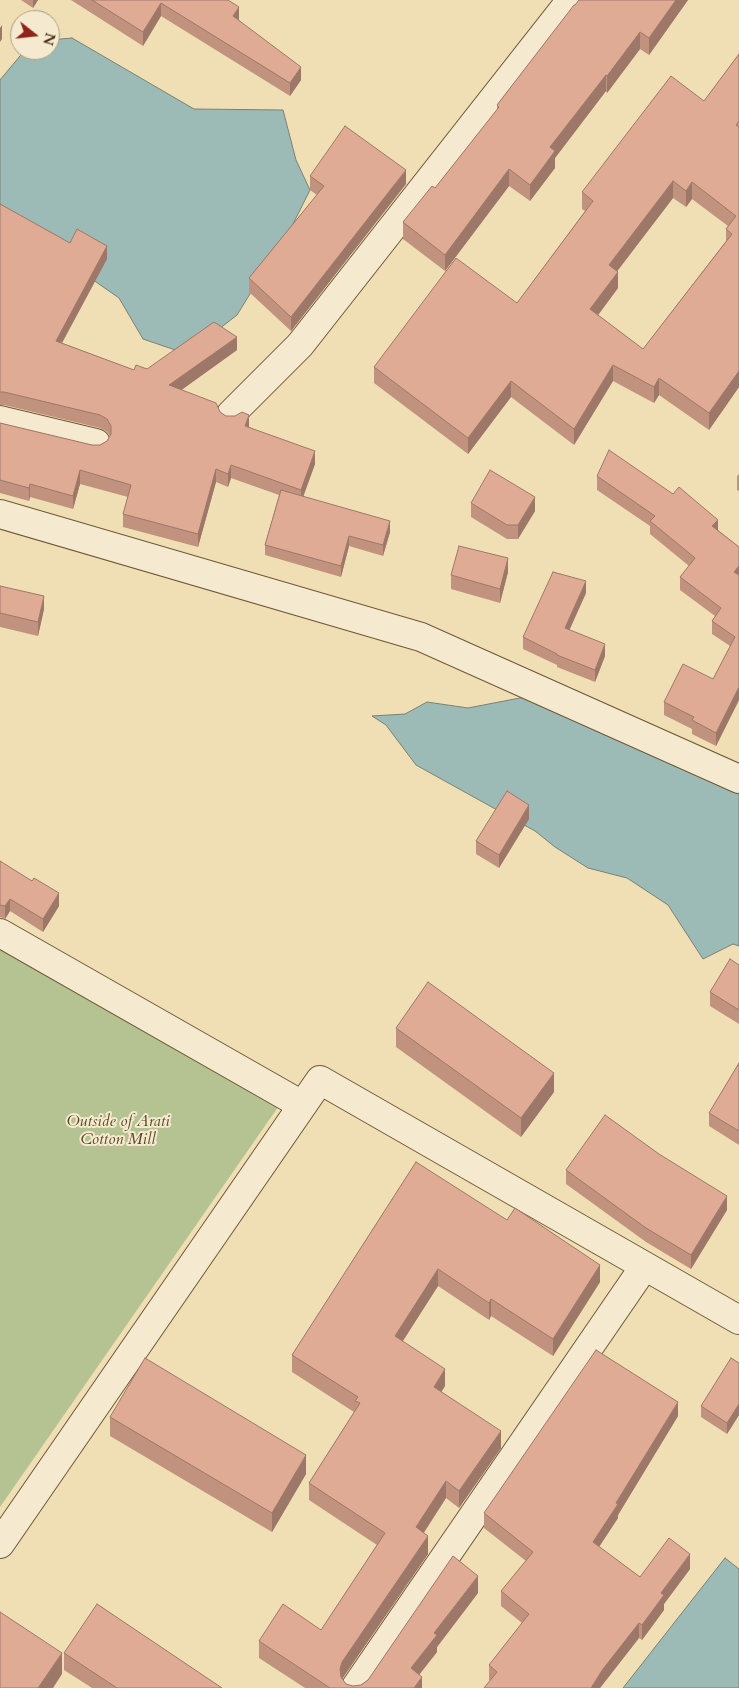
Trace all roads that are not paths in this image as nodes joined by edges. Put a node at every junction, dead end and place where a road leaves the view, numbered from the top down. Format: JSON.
{"nodes":[{"id":1,"x":571,"y":0,"type":"edge"},
{"id":2,"x":231,"y":414,"type":"edge"},
{"id":3,"x":0,"y":420,"type":"edge"},
{"id":4,"x":96,"y":443,"type":"edge"},
{"id":5,"x":0,"y":514,"type":"edge"},
{"id":6,"x":739,"y":779,"type":"edge"},
{"id":7,"x":0,"y":933,"type":"edge"},
{"id":8,"x":302,"y":1105,"type":"junction"},
{"id":9,"x":644,"y":1267,"type":"junction"},
{"id":10,"x":739,"y":1320,"type":"edge"},
{"id":11,"x":0,"y":1544,"type":"edge"},
{"id":12,"x":355,"y":1688,"type":"edge"}],
"edges":[{"from":1,"to":2,"type":"street"},
{"from":3,"to":4,"type":"street"},
{"from":5,"to":6,"type":"street"},
{"from":7,"to":8,"type":"street"},
{"from":8,"to":9,"type":"street"},
{"from":8,"to":11,"type":"street"},
{"from":9,"to":10,"type":"street"},
{"from":9,"to":12,"type":"street"}]}
